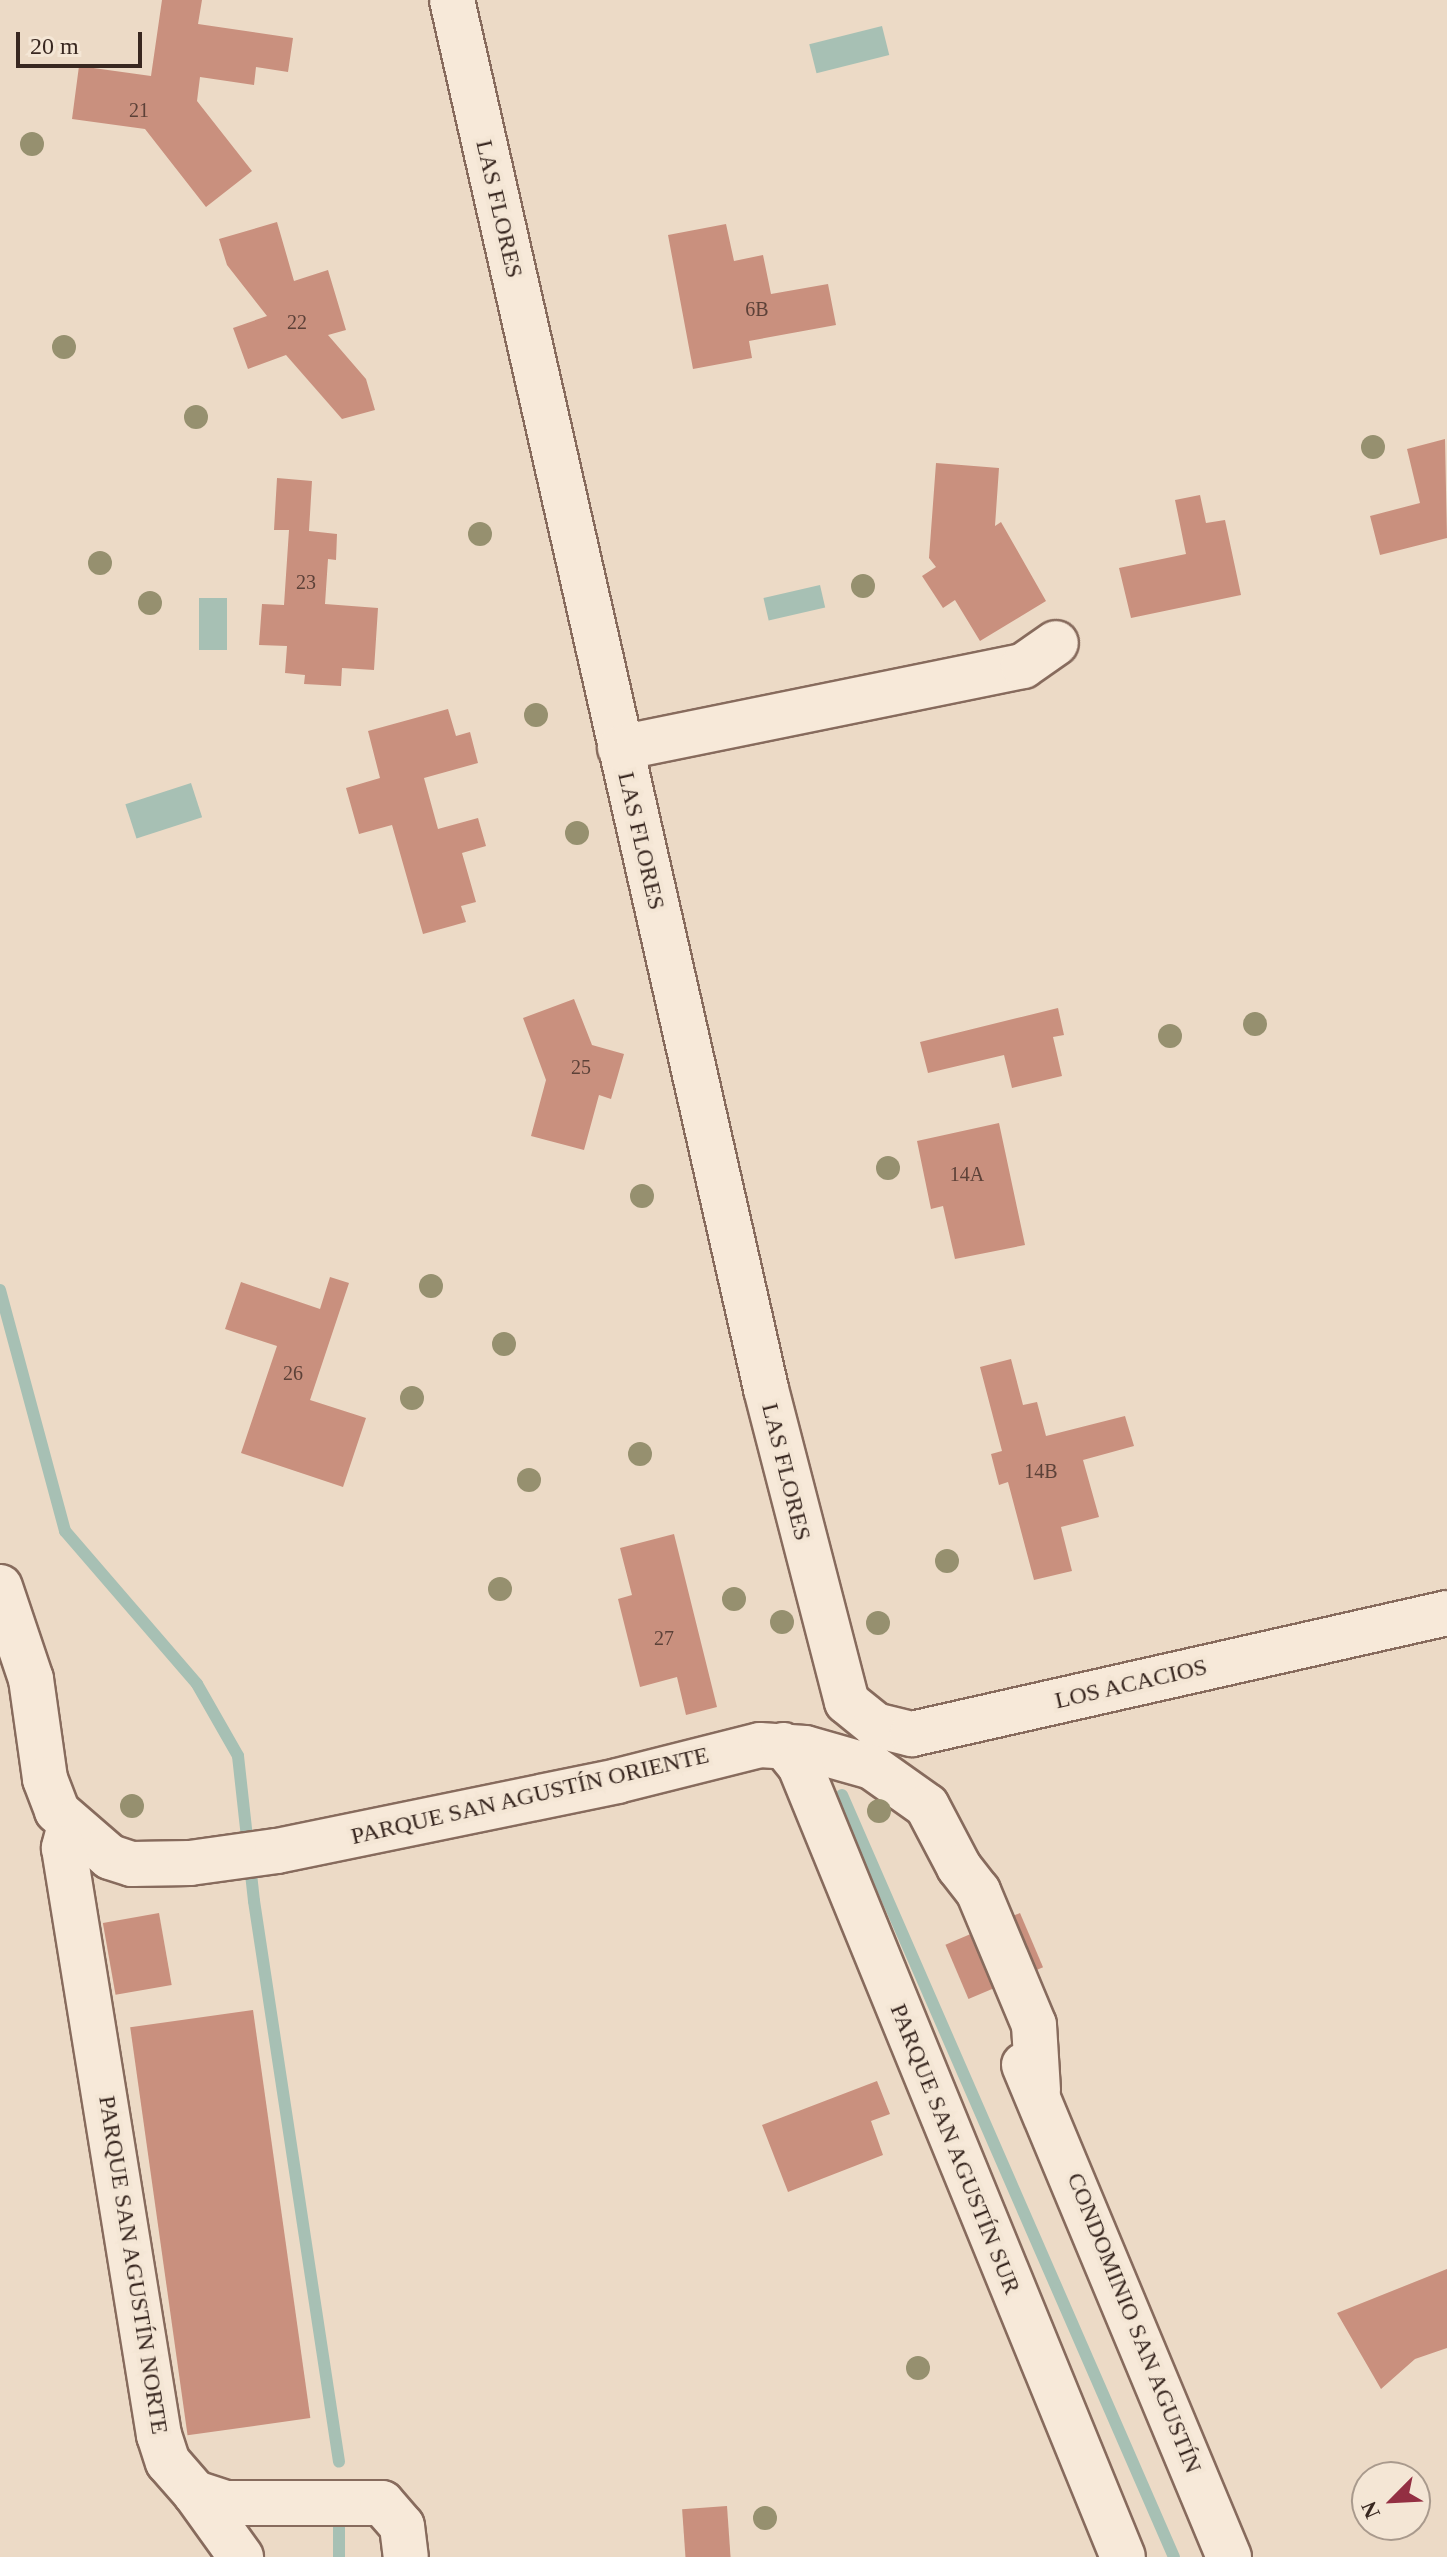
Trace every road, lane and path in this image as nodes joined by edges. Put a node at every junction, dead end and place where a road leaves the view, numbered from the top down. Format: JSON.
{"nodes":[{"id":1,"x":452,"y":0,"type":"edge"},
{"id":2,"x":1056,"y":643,"type":"dead end"},
{"id":3,"x":620,"y":748,"type":"junction"},
{"id":4,"x":0,"y":1587,"type":"edge"},
{"id":5,"x":1447,"y":1613,"type":"edge"},
{"id":6,"x":837,"y":1680,"type":"joint"},
{"id":7,"x":783,"y":1745,"type":"junction"},
{"id":8,"x":70,"y":1825,"type":"junction"},
{"id":9,"x":195,"y":2493,"type":"junction"},
{"id":10,"x":241,"y":2557,"type":"edge"},
{"id":11,"x":406,"y":2557,"type":"edge"},
{"id":12,"x":1123,"y":2557,"type":"edge"},
{"id":13,"x":1229,"y":2557,"type":"edge"}],
"edges":[{"from":1,"to":3,"type":"street","name":"LAS FLORES"},
{"from":2,"to":3,"type":"street"},
{"from":3,"to":6,"type":"street","name":"LAS FLORES"},
{"from":4,"to":8,"type":"street"},
{"from":5,"to":6,"type":"street","name":"LOS ACACIOS"},
{"from":7,"to":8,"type":"street","name":"PARQUE SAN AGUSTÍN ORIENTE"},
{"from":7,"to":12,"type":"street","name":"PARQUE SAN AGUSTÍN SUR"},
{"from":7,"to":13,"type":"street","name":"CONDOMINIO SAN AGUSTÍN"},
{"from":8,"to":9,"type":"street","name":"PARQUE SAN AGUSTÍN NORTE"},
{"from":9,"to":10,"type":"street","name":"PARQUE SAN AGUSTÍN NORTE"},
{"from":9,"to":11,"type":"street"}]}
